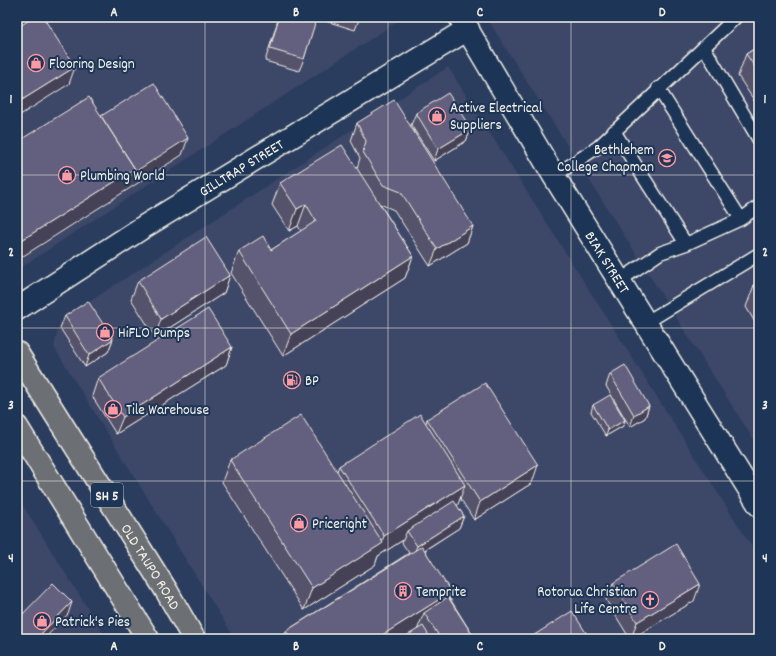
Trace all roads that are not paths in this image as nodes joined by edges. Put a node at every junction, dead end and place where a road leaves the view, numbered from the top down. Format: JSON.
{"nodes":[{"id":1,"x":736,"y":17,"type":"edge"},
{"id":2,"x":464,"y":23,"type":"edge"},
{"id":3,"x":704,"y":47,"type":"junction"},
{"id":4,"x":658,"y":88,"type":"junction"},
{"id":5,"x":614,"y":131,"type":"junction"},
{"id":6,"x":759,"y":140,"type":"edge"},
{"id":7,"x":554,"y":176,"type":"junction"},
{"id":8,"x":759,"y":206,"type":"edge"},
{"id":9,"x":742,"y":219,"type":"junction"},
{"id":10,"x":686,"y":244,"type":"junction"},
{"id":11,"x":759,"y":254,"type":"edge"},
{"id":12,"x":619,"y":281,"type":"junction"},
{"id":13,"x":17,"y":309,"type":"edge"},
{"id":14,"x":645,"y":323,"type":"junction"},
{"id":15,"x":17,"y":353,"type":"edge"},
{"id":16,"x":17,"y":427,"type":"edge"},
{"id":17,"x":759,"y":505,"type":"edge"},
{"id":18,"x":148,"y":639,"type":"edge"},
{"id":19,"x":194,"y":639,"type":"edge"}],
"edges":[{"from":1,"to":3,"type":"lane"},
{"from":2,"to":7,"type":"street","name":"BIAK STREET"},
{"from":2,"to":13,"type":"street","name":"GILLTRAP STREET"},
{"from":3,"to":4,"type":"lane"},
{"from":3,"to":6,"type":"lane"},
{"from":4,"to":5,"type":"lane"},
{"from":4,"to":9,"type":"lane"},
{"from":5,"to":7,"type":"lane"},
{"from":5,"to":10,"type":"lane"},
{"from":7,"to":12,"type":"street","name":"BIAK STREET"},
{"from":8,"to":9,"type":"lane"},
{"from":9,"to":10,"type":"lane"},
{"from":10,"to":12,"type":"lane"},
{"from":11,"to":14,"type":"lane"},
{"from":12,"to":14,"type":"street","name":"BIAK STREET"},
{"from":14,"to":17,"type":"street","name":"BIAK STREET"},
{"from":15,"to":19,"type":"highway","name":"OLD TAUPO ROAD","number":"SH 5"},
{"from":16,"to":18,"type":"highway","number":"SH 5"}]}
